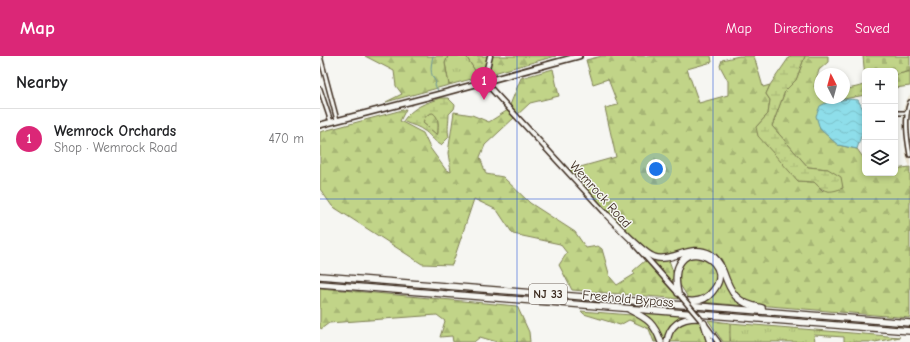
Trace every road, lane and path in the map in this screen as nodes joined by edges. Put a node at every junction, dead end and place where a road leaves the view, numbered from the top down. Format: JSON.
{"nodes":[{"id":1,"x":320,"y":56,"type":"edge"},
{"id":2,"x":490,"y":56,"type":"edge"},
{"id":3,"x":579,"y":56,"type":"edge"},
{"id":4,"x":320,"y":61,"type":"edge"},
{"id":5,"x":322,"y":70,"type":"edge"},
{"id":6,"x":484,"y":81,"type":"junction"},
{"id":7,"x":320,"y":89,"type":"edge"},
{"id":8,"x":910,"y":102,"type":"edge"},
{"id":9,"x":333,"y":107,"type":"junction"},
{"id":10,"x":326,"y":109,"type":"junction"},
{"id":11,"x":907,"y":112,"type":"junction"},
{"id":12,"x":898,"y":113,"type":"edge"},
{"id":13,"x":337,"y":120,"type":"junction"},
{"id":14,"x":331,"y":122,"type":"junction"},
{"id":15,"x":320,"y":125,"type":"edge"},
{"id":16,"x":910,"y":155,"type":"edge"},
{"id":17,"x":608,"y":216,"type":"junction"},
{"id":18,"x":320,"y":276,"type":"edge"},
{"id":19,"x":320,"y":284,"type":"edge"},
{"id":20,"x":679,"y":294,"type":"junction"},
{"id":21,"x":635,"y":301,"type":"junction"},
{"id":22,"x":628,"y":309,"type":"junction"},
{"id":23,"x":776,"y":311,"type":"junction"},
{"id":24,"x":765,"y":320,"type":"junction"},
{"id":25,"x":702,"y":321,"type":"junction"},
{"id":26,"x":910,"y":323,"type":"edge"},
{"id":27,"x":910,"y":331,"type":"edge"},
{"id":28,"x":661,"y":342,"type":"edge"},
{"id":29,"x":667,"y":342,"type":"edge"},
{"id":30,"x":710,"y":342,"type":"edge"},
{"id":31,"x":718,"y":342,"type":"edge"}],
"edges":[{"from":1,"to":5,"type":"street"},
{"from":2,"to":6,"type":"street"},
{"from":3,"to":6,"type":"main road"},
{"from":4,"to":5,"type":"street"},
{"from":5,"to":9,"type":"street"},
{"from":6,"to":13,"type":"main road"},
{"from":6,"to":17,"type":"street","name":"Wemrock Road"},
{"from":7,"to":10,"type":"street"},
{"from":8,"to":11,"type":"street"},
{"from":9,"to":10,"type":"street"},
{"from":9,"to":13,"type":"street"},
{"from":10,"to":14,"type":"street"},
{"from":11,"to":12,"type":"street"},
{"from":11,"to":16,"type":"street"},
{"from":13,"to":14,"type":"main road"},
{"from":14,"to":15,"type":"main road"},
{"from":17,"to":20,"type":"street","name":"Wemrock Road"},
{"from":17,"to":23,"type":"highway"},
{"from":18,"to":21,"type":"highway","name":"Freehold Bypass","number":"NJ 33"},
{"from":19,"to":22,"type":"highway","name":"Freehold Bypass","number":"NJ 33"},
{"from":20,"to":21,"type":"highway"},
{"from":20,"to":25,"type":"street","name":"Wemrock Road","bridge":true},
{"from":21,"to":23,"type":"highway","name":"Freehold Bypass","number":"NJ 33"},
{"from":22,"to":24,"type":"highway","name":"Freehold Bypass","number":"NJ 33"},
{"from":22,"to":28,"type":"highway"},
{"from":23,"to":26,"type":"highway","name":"Freehold Bypass","number":"NJ 33"},
{"from":24,"to":27,"type":"highway","name":"Freehold Bypass","number":"NJ 33"},
{"from":24,"to":29,"type":"highway"},
{"from":25,"to":30,"type":"highway"},
{"from":25,"to":31,"type":"street","name":"Wemrock Road"}]}
